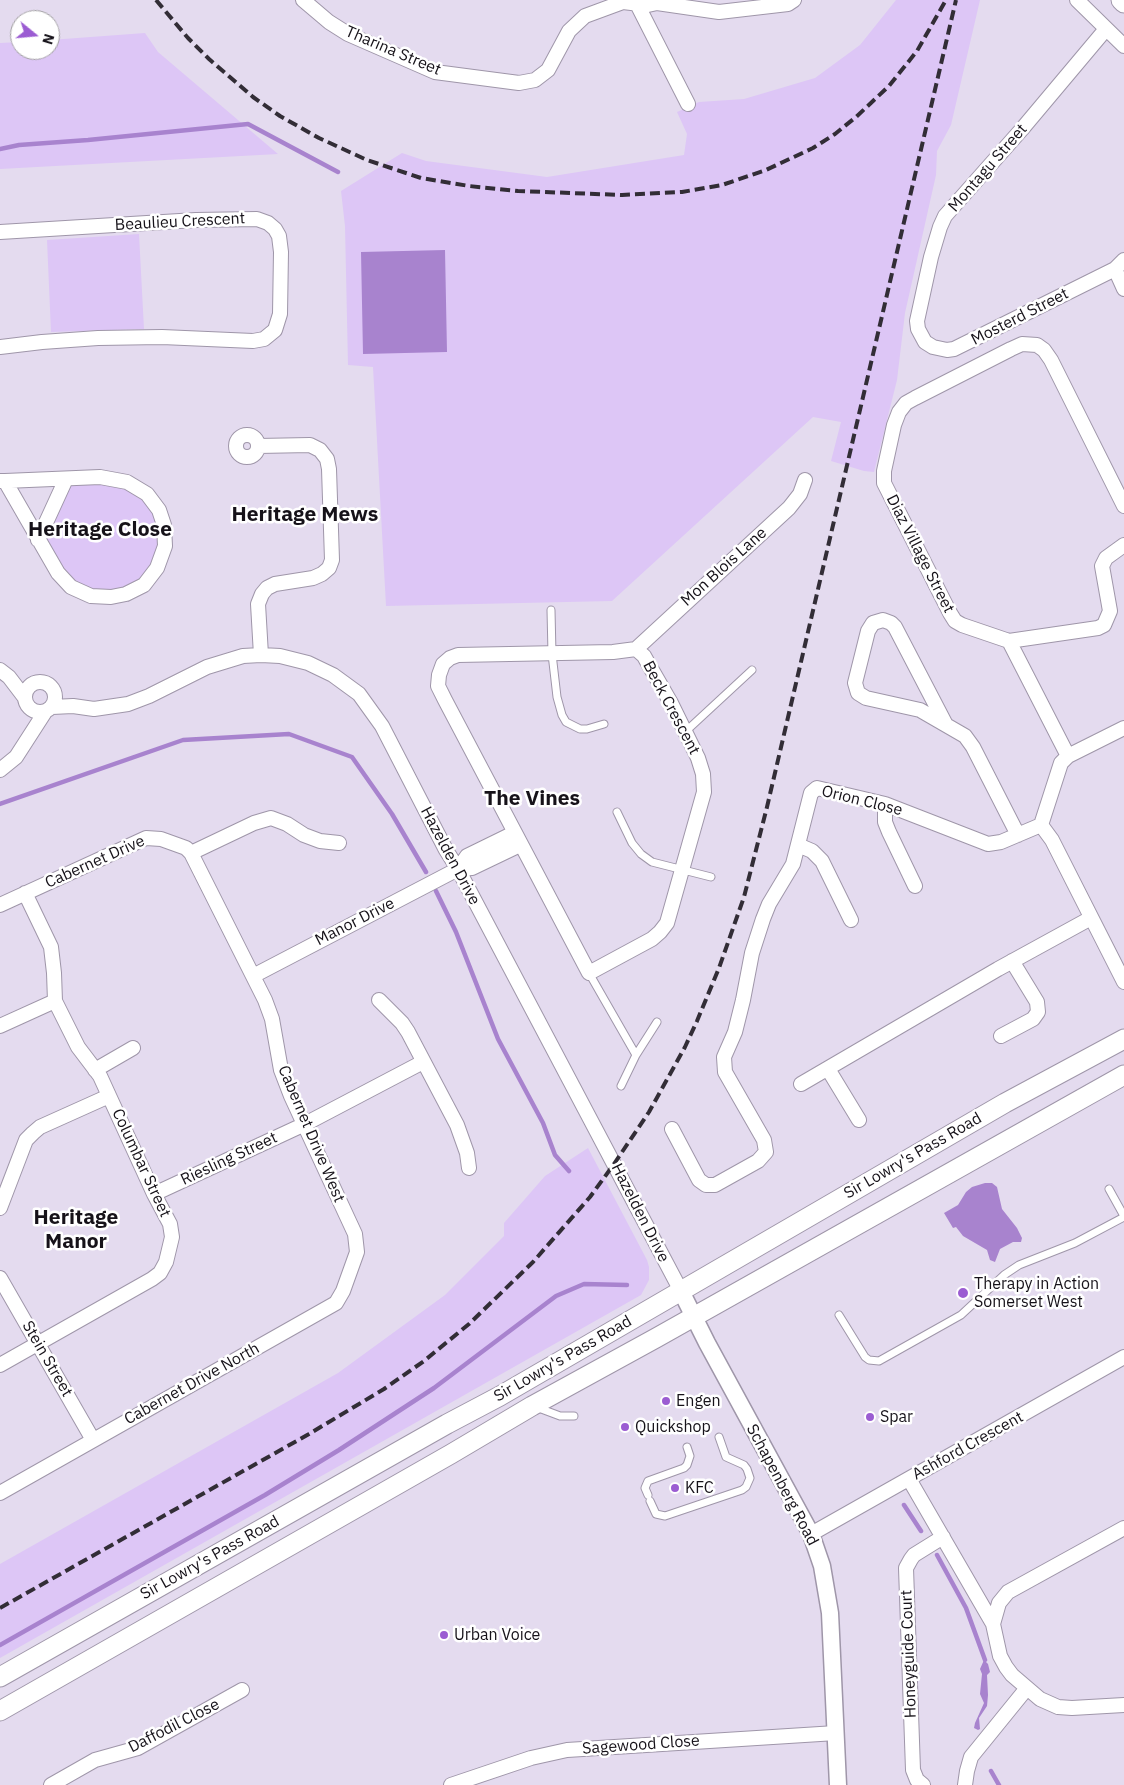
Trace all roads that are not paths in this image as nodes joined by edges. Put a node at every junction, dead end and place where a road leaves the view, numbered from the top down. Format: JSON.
{"nodes":[{"id":1,"x":303,"y":0,"type":"edge"},
{"id":2,"x":794,"y":0,"type":"edge"},
{"id":3,"x":1077,"y":0,"type":"edge"},
{"id":4,"x":1121,"y":0,"type":"edge"},
{"id":5,"x":636,"y":2,"type":"edge"},
{"id":6,"x":1124,"y":3,"type":"edge"},
{"id":7,"x":1106,"y":29,"type":"junction"},
{"id":8,"x":1124,"y":46,"type":"edge"},
{"id":9,"x":688,"y":104,"type":"dead end"},
{"id":10,"x":0,"y":232,"type":"edge"},
{"id":11,"x":1119,"y":265,"type":"edge"},
{"id":12,"x":1124,"y":289,"type":"edge"},
{"id":13,"x":918,"y":329,"type":"joint"},
{"id":14,"x":0,"y":347,"type":"edge"},
{"id":15,"x":258,"y":446,"type":"dead end"},
{"id":16,"x":66,"y":479,"type":"junction"},
{"id":17,"x":805,"y":480,"type":"dead end"},
{"id":18,"x":2,"y":481,"type":"edge"},
{"id":19,"x":1124,"y":506,"type":"edge"},
{"id":20,"x":38,"y":540,"type":"junction"},
{"id":21,"x":1124,"y":545,"type":"edge"},
{"id":22,"x":551,"y":610,"type":"dead end"},
{"id":23,"x":1009,"y":641,"type":"junction"},
{"id":24,"x":636,"y":649,"type":"junction"},
{"id":25,"x":552,"y":654,"type":"junction"},
{"id":26,"x":261,"y":655,"type":"junction"},
{"id":27,"x":752,"y":670,"type":"dead end"},
{"id":28,"x":5,"y":673,"type":"edge"},
{"id":29,"x":34,"y":684,"type":"junction"},
{"id":30,"x":28,"y":703,"type":"junction"},
{"id":31,"x":50,"y":705,"type":"junction"},
{"id":32,"x":945,"y":723,"type":"junction"},
{"id":33,"x":604,"y":724,"type":"dead end"},
{"id":34,"x":1124,"y":728,"type":"edge"},
{"id":35,"x":685,"y":732,"type":"junction"},
{"id":36,"x":30,"y":734,"type":"junction"},
{"id":37,"x":1068,"y":756,"type":"junction"},
{"id":38,"x":0,"y":770,"type":"edge"},
{"id":39,"x":885,"y":804,"type":"junction"},
{"id":40,"x":617,"y":812,"type":"dead end"},
{"id":41,"x":1041,"y":825,"type":"junction"},
{"id":42,"x":1018,"y":834,"type":"junction"},
{"id":43,"x":517,"y":839,"type":"junction"},
{"id":44,"x":339,"y":843,"type":"dead end"},
{"id":45,"x":798,"y":845,"type":"junction"},
{"id":46,"x":191,"y":852,"type":"junction"},
{"id":47,"x":458,"y":869,"type":"junction"},
{"id":48,"x":682,"y":870,"type":"junction"},
{"id":49,"x":711,"y":877,"type":"dead end"},
{"id":50,"x":915,"y":886,"type":"dead end"},
{"id":51,"x":25,"y":893,"type":"junction"},
{"id":52,"x":0,"y":905,"type":"edge"},
{"id":53,"x":1091,"y":918,"type":"junction"},
{"id":54,"x":851,"y":920,"type":"dead end"},
{"id":55,"x":1012,"y":961,"type":"junction"},
{"id":56,"x":589,"y":973,"type":"junction"},
{"id":57,"x":253,"y":976,"type":"junction"},
{"id":58,"x":1124,"y":982,"type":"edge"},
{"id":59,"x":379,"y":1000,"type":"dead end"},
{"id":60,"x":55,"y":1001,"type":"junction"},
{"id":61,"x":656,"y":1022,"type":"dead end"},
{"id":62,"x":0,"y":1026,"type":"edge"},
{"id":63,"x":1000,"y":1036,"type":"dead end"},
{"id":64,"x":1124,"y":1039,"type":"edge"},
{"id":65,"x":133,"y":1048,"type":"dead end"},
{"id":66,"x":636,"y":1055,"type":"junction"},
{"id":67,"x":424,"y":1062,"type":"junction"},
{"id":68,"x":828,"y":1069,"type":"junction"},
{"id":69,"x":95,"y":1070,"type":"junction"},
{"id":70,"x":1124,"y":1075,"type":"edge"},
{"id":71,"x":801,"y":1084,"type":"dead end"},
{"id":72,"x":621,"y":1086,"type":"dead end"},
{"id":73,"x":109,"y":1096,"type":"junction"},
{"id":74,"x":859,"y":1120,"type":"dead end"},
{"id":75,"x":305,"y":1124,"type":"junction"},
{"id":76,"x":672,"y":1129,"type":"dead end"},
{"id":77,"x":469,"y":1168,"type":"dead end"},
{"id":78,"x":1109,"y":1189,"type":"dead end"},
{"id":79,"x":154,"y":1194,"type":"junction"},
{"id":80,"x":0,"y":1208,"type":"edge"},
{"id":81,"x":1124,"y":1217,"type":"edge"},
{"id":82,"x":357,"y":1252,"type":"joint"},
{"id":83,"x":0,"y":1278,"type":"edge"},
{"id":84,"x":681,"y":1291,"type":"junction"},
{"id":85,"x":839,"y":1314,"type":"dead end"},
{"id":86,"x":694,"y":1316,"type":"junction"},
{"id":87,"x":38,"y":1343,"type":"junction"},
{"id":88,"x":1124,"y":1357,"type":"edge"},
{"id":89,"x":0,"y":1365,"type":"edge"},
{"id":90,"x":532,"y":1406,"type":"junction"},
{"id":91,"x":574,"y":1416,"type":"dead end"},
{"id":92,"x":719,"y":1437,"type":"dead end"},
{"id":93,"x":93,"y":1440,"type":"junction"},
{"id":94,"x":687,"y":1447,"type":"dead end"},
{"id":95,"x":909,"y":1479,"type":"junction"},
{"id":96,"x":0,"y":1493,"type":"edge"},
{"id":97,"x":1124,"y":1528,"type":"edge"},
{"id":98,"x":811,"y":1534,"type":"junction"},
{"id":99,"x":943,"y":1537,"type":"junction"},
{"id":100,"x":993,"y":1624,"type":"junction"},
{"id":101,"x":0,"y":1677,"type":"edge"},
{"id":102,"x":1027,"y":1688,"type":"junction"},
{"id":103,"x":242,"y":1690,"type":"dead end"},
{"id":104,"x":1124,"y":1705,"type":"edge"},
{"id":105,"x":0,"y":1711,"type":"edge"},
{"id":106,"x":836,"y":1733,"type":"junction"},
{"id":107,"x":51,"y":1785,"type":"edge"},
{"id":108,"x":452,"y":1785,"type":"edge"},
{"id":109,"x":838,"y":1785,"type":"edge"},
{"id":110,"x":923,"y":1785,"type":"edge"},
{"id":111,"x":966,"y":1785,"type":"edge"}],
"edges":[{"from":1,"to":5,"type":"street","name":"Tharina Street"},
{"from":2,"to":5,"type":"street","name":"Tharina Street"},
{"from":3,"to":7,"type":"street"},
{"from":4,"to":6,"type":"main road"},
{"from":5,"to":9,"type":"street"},
{"from":7,"to":8,"type":"street"},
{"from":7,"to":13,"type":"street","name":"Montagu Street"},
{"from":10,"to":14,"type":"street","name":"Beaulieu Crescent"},
{"from":11,"to":12,"type":"street"},
{"from":11,"to":13,"type":"street","name":"Mosterd Street"},
{"from":15,"to":26,"type":"street"},
{"from":16,"to":18,"type":"street"},
{"from":16,"to":20,"type":"street"},
{"from":16,"to":20,"type":"street"},
{"from":17,"to":24,"type":"street","name":"Mon Blois Lane"},
{"from":18,"to":20,"type":"street"},
{"from":19,"to":23,"type":"street","name":"Diaz Village Street"},
{"from":21,"to":23,"type":"street","name":"Diaz Village Street"},
{"from":22,"to":25,"type":"lane"},
{"from":23,"to":37,"type":"street"},
{"from":24,"to":25,"type":"street","name":"Beck Crescent"},
{"from":24,"to":35,"type":"street","name":"Beck Crescent"},
{"from":25,"to":33,"type":"lane"},
{"from":25,"to":43,"type":"street","name":"Beck Crescent"},
{"from":26,"to":31,"type":"street","name":"Hazelden Drive"},
{"from":26,"to":47,"type":"street","name":"Hazelden Drive"},
{"from":27,"to":35,"type":"lane"},
{"from":28,"to":29,"type":"street"},
{"from":28,"to":30,"type":"street"},
{"from":29,"to":30,"type":"street"},
{"from":29,"to":31,"type":"street"},
{"from":30,"to":31,"type":"street"},
{"from":30,"to":36,"type":"street"},
{"from":31,"to":36,"type":"street"},
{"from":32,"to":32,"type":"street"},
{"from":32,"to":42,"type":"street"},
{"from":34,"to":37,"type":"street"},
{"from":35,"to":48,"type":"street","name":"Beck Crescent"},
{"from":36,"to":38,"type":"street"},
{"from":37,"to":41,"type":"street"},
{"from":39,"to":42,"type":"street","name":"Orion Close"},
{"from":39,"to":45,"type":"street","name":"Orion Close"},
{"from":39,"to":50,"type":"street"},
{"from":40,"to":48,"type":"lane"},
{"from":41,"to":42,"type":"street","name":"Orion Close"},
{"from":41,"to":53,"type":"street"},
{"from":43,"to":47,"type":"street"},
{"from":43,"to":56,"type":"street","name":"Beck Crescent"},
{"from":44,"to":46,"type":"street"},
{"from":45,"to":54,"type":"street"},
{"from":45,"to":76,"type":"street","name":"Orion Close"},
{"from":46,"to":51,"type":"street","name":"Cabernet Drive"},
{"from":46,"to":57,"type":"street","name":"Cabernet Drive West"},
{"from":47,"to":57,"type":"street","name":"Manor Drive"},
{"from":47,"to":84,"type":"street","name":"Hazelden Drive"},
{"from":48,"to":49,"type":"lane"},
{"from":48,"to":56,"type":"street","name":"Beck Crescent"},
{"from":51,"to":52,"type":"street","name":"Cabernet Drive"},
{"from":51,"to":60,"type":"street","name":"Columbar Street"},
{"from":53,"to":55,"type":"street"},
{"from":53,"to":58,"type":"street"},
{"from":55,"to":63,"type":"street"},
{"from":55,"to":68,"type":"street"},
{"from":56,"to":66,"type":"lane"},
{"from":57,"to":75,"type":"street","name":"Cabernet Drive West"},
{"from":59,"to":67,"type":"street"},
{"from":60,"to":62,"type":"street"},
{"from":60,"to":69,"type":"street","name":"Columbar Street"},
{"from":61,"to":66,"type":"lane"},
{"from":64,"to":84,"type":"main road","name":"Sir Lowry's Pass Road"},
{"from":65,"to":69,"type":"street"},
{"from":66,"to":72,"type":"lane"},
{"from":67,"to":75,"type":"street","name":"Riesling Street"},
{"from":67,"to":77,"type":"street"},
{"from":68,"to":71,"type":"street"},
{"from":68,"to":74,"type":"street"},
{"from":69,"to":73,"type":"street","name":"Columbar Street"},
{"from":70,"to":86,"type":"main road","name":"Sir Lowry's Pass Road"},
{"from":73,"to":79,"type":"street","name":"Columbar Street"},
{"from":73,"to":80,"type":"street"},
{"from":75,"to":79,"type":"street","name":"Riesling Street"},
{"from":75,"to":82,"type":"street","name":"Cabernet Drive West"},
{"from":78,"to":81,"type":"lane"},
{"from":79,"to":87,"type":"street","name":"Columbar Street"},
{"from":81,"to":85,"type":"lane"},
{"from":82,"to":93,"type":"street","name":"Cabernet Drive North"},
{"from":83,"to":87,"type":"street","name":"Stein Street"},
{"from":84,"to":86,"type":"street","name":"Schapenberg Road"},
{"from":84,"to":101,"type":"main road","name":"Sir Lowry's Pass Road"},
{"from":86,"to":90,"type":"main road","name":"Sir Lowry's Pass Road"},
{"from":86,"to":98,"type":"street","name":"Schapenberg Road"},
{"from":87,"to":89,"type":"street","name":"Columbar Street"},
{"from":87,"to":93,"type":"street","name":"Stein Street"},
{"from":88,"to":95,"type":"street","name":"Ashford Crescent"},
{"from":90,"to":91,"type":"lane"},
{"from":90,"to":105,"type":"main road","name":"Sir Lowry's Pass Road"},
{"from":92,"to":94,"type":"lane"},
{"from":93,"to":96,"type":"street","name":"Cabernet Drive North"},
{"from":95,"to":98,"type":"street","name":"Ashford Crescent"},
{"from":95,"to":99,"type":"street"},
{"from":97,"to":100,"type":"street"},
{"from":98,"to":106,"type":"street","name":"Schapenberg Road"},
{"from":99,"to":100,"type":"street"},
{"from":99,"to":110,"type":"street","name":"Honeyguide Court"},
{"from":100,"to":102,"type":"street"},
{"from":102,"to":104,"type":"street"},
{"from":102,"to":111,"type":"street"},
{"from":103,"to":107,"type":"street","name":"Daffodil Close"},
{"from":106,"to":108,"type":"street","name":"Sagewood Close"},
{"from":106,"to":109,"type":"street","name":"Schapenberg Road"}]}
